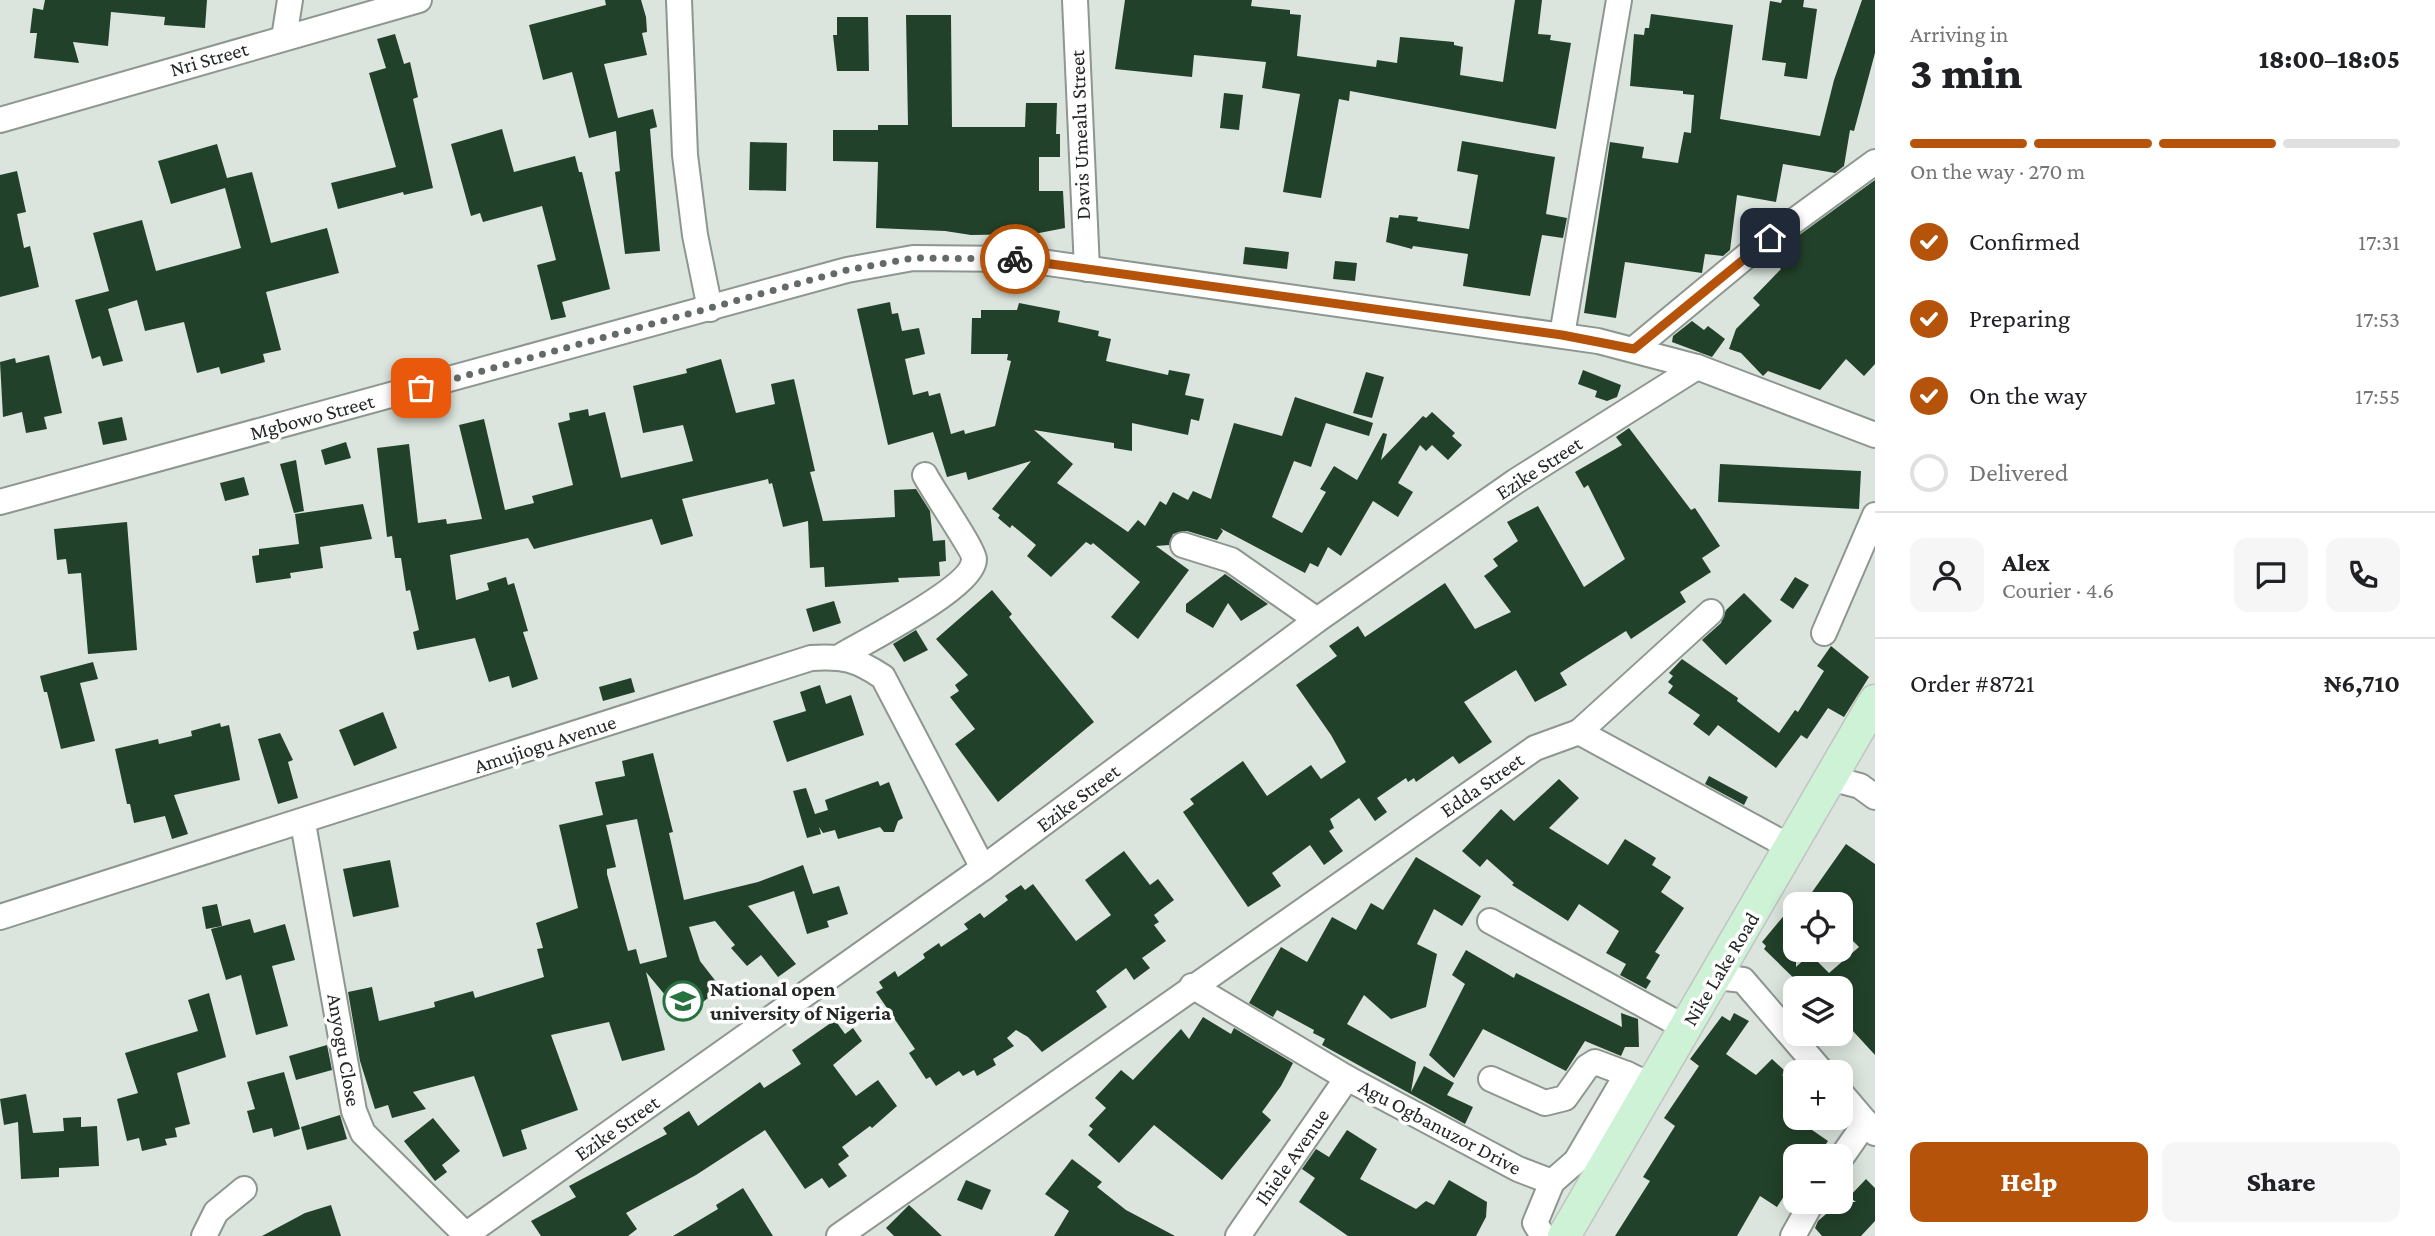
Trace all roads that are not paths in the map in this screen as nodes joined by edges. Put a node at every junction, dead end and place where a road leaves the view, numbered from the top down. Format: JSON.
{"nodes":[{"id":1,"x":290,"y":0,"type":"edge"},
{"id":2,"x":419,"y":0,"type":"edge"},
{"id":3,"x":679,"y":0,"type":"edge"},
{"id":4,"x":1075,"y":0,"type":"edge"},
{"id":5,"x":1619,"y":0,"type":"edge"},
{"id":6,"x":284,"y":37,"type":"junction"},
{"id":7,"x":0,"y":120,"type":"edge"},
{"id":8,"x":1875,"y":162,"type":"edge"},
{"id":9,"x":1087,"y":269,"type":"junction"},
{"id":10,"x":710,"y":309,"type":"junction"},
{"id":11,"x":1562,"y":335,"type":"junction"},
{"id":12,"x":1634,"y":349,"type":"junction"},
{"id":13,"x":1697,"y":367,"type":"junction"},
{"id":14,"x":1875,"y":435,"type":"edge"},
{"id":15,"x":925,"y":475,"type":"dead end"},
{"id":16,"x":0,"y":502,"type":"edge"},
{"id":17,"x":1875,"y":515,"type":"edge"},
{"id":18,"x":1183,"y":545,"type":"dead end"},
{"id":19,"x":1711,"y":612,"type":"dead end"},
{"id":20,"x":1317,"y":620,"type":"junction"},
{"id":21,"x":1824,"y":633,"type":"dead end"},
{"id":22,"x":841,"y":656,"type":"junction"},
{"id":23,"x":1875,"y":701,"type":"edge"},
{"id":24,"x":1579,"y":732,"type":"junction"},
{"id":25,"x":1830,"y":778,"type":"junction"},
{"id":26,"x":1875,"y":797,"type":"edge"},
{"id":27,"x":303,"y":823,"type":"junction"},
{"id":28,"x":1792,"y":848,"type":"junction"},
{"id":29,"x":983,"y":869,"type":"junction"},
{"id":30,"x":0,"y":917,"type":"edge"},
{"id":31,"x":1490,"y":921,"type":"dead end"},
{"id":32,"x":1717,"y":977,"type":"junction"},
{"id":33,"x":1192,"y":986,"type":"junction"},
{"id":34,"x":1686,"y":1028,"type":"junction"},
{"id":35,"x":1812,"y":1060,"type":"edge"},
{"id":36,"x":1347,"y":1078,"type":"junction"},
{"id":37,"x":1491,"y":1079,"type":"dead end"},
{"id":38,"x":1639,"y":1080,"type":"junction"},
{"id":39,"x":1853,"y":1107,"type":"edge"},
{"id":40,"x":1870,"y":1127,"type":"edge"},
{"id":41,"x":1853,"y":1145,"type":"edge"},
{"id":42,"x":1552,"y":1182,"type":"junction"},
{"id":43,"x":244,"y":1189,"type":"dead end"},
{"id":44,"x":1805,"y":1214,"type":"edge"},
{"id":45,"x":1535,"y":1232,"type":"edge"},
{"id":46,"x":204,"y":1236,"type":"edge"},
{"id":47,"x":465,"y":1236,"type":"edge"},
{"id":48,"x":839,"y":1236,"type":"edge"},
{"id":49,"x":1237,"y":1236,"type":"edge"},
{"id":50,"x":1564,"y":1236,"type":"edge"},
{"id":51,"x":1793,"y":1236,"type":"edge"}],
"edges":[{"from":1,"to":6,"type":"street"},
{"from":2,"to":6,"type":"street","name":"Nri Street"},
{"from":3,"to":10,"type":"street"},
{"from":4,"to":9,"type":"street","name":"Davis Umealu Street"},
{"from":5,"to":11,"type":"street"},
{"from":6,"to":7,"type":"street","name":"Nri Street"},
{"from":8,"to":12,"type":"street"},
{"from":9,"to":10,"type":"street","name":"Mgbowo Street"},
{"from":9,"to":11,"type":"street","name":"Mgbowo Street"},
{"from":10,"to":16,"type":"street","name":"Mgbowo Street"},
{"from":11,"to":12,"type":"street","name":"Mgbowo Street"},
{"from":12,"to":13,"type":"street","name":"Mgbowo Street"},
{"from":13,"to":14,"type":"street","name":"Mgbowo Street"},
{"from":13,"to":20,"type":"street","name":"Ezike Street"},
{"from":15,"to":22,"type":"street"},
{"from":17,"to":21,"type":"street"},
{"from":18,"to":20,"type":"street"},
{"from":19,"to":24,"type":"street"},
{"from":20,"to":29,"type":"street","name":"Ezike Street"},
{"from":22,"to":27,"type":"street","name":"Amujiogu Avenue"},
{"from":22,"to":29,"type":"street","name":"Amujiogu Avenue"},
{"from":23,"to":25,"type":"main road","name":"Nike Lake Road"},
{"from":24,"to":28,"type":"street"},
{"from":24,"to":33,"type":"street","name":"Edda Street"},
{"from":25,"to":26,"type":"street"},
{"from":25,"to":28,"type":"main road","name":"Nike Lake Road"},
{"from":27,"to":30,"type":"street","name":"Amujiogu Avenue"},
{"from":27,"to":47,"type":"street","name":"Anyogu Close"},
{"from":28,"to":32,"type":"main road","name":"Nike Lake Road"},
{"from":29,"to":47,"type":"street","name":"Ezike Street"},
{"from":31,"to":34,"type":"street"},
{"from":32,"to":34,"type":"main road","name":"Nike Lake Road"},
{"from":32,"to":35,"type":"street"},
{"from":33,"to":36,"type":"street","name":"Agu Ogbanuzor Drive"},
{"from":33,"to":48,"type":"street","name":"Edda Street"},
{"from":34,"to":38,"type":"main road","name":"Nike Lake Road"},
{"from":36,"to":42,"type":"street","name":"Agu Ogbanuzor Drive"},
{"from":36,"to":49,"type":"street","name":"Ihiele Avenue"},
{"from":37,"to":38,"type":"street"},
{"from":38,"to":42,"type":"street"},
{"from":38,"to":50,"type":"main road","name":"Nike Lake Road"},
{"from":39,"to":40,"type":"street"},
{"from":40,"to":41,"type":"street"},
{"from":42,"to":45,"type":"street"},
{"from":43,"to":46,"type":"street"},
{"from":44,"to":51,"type":"street"}]}
